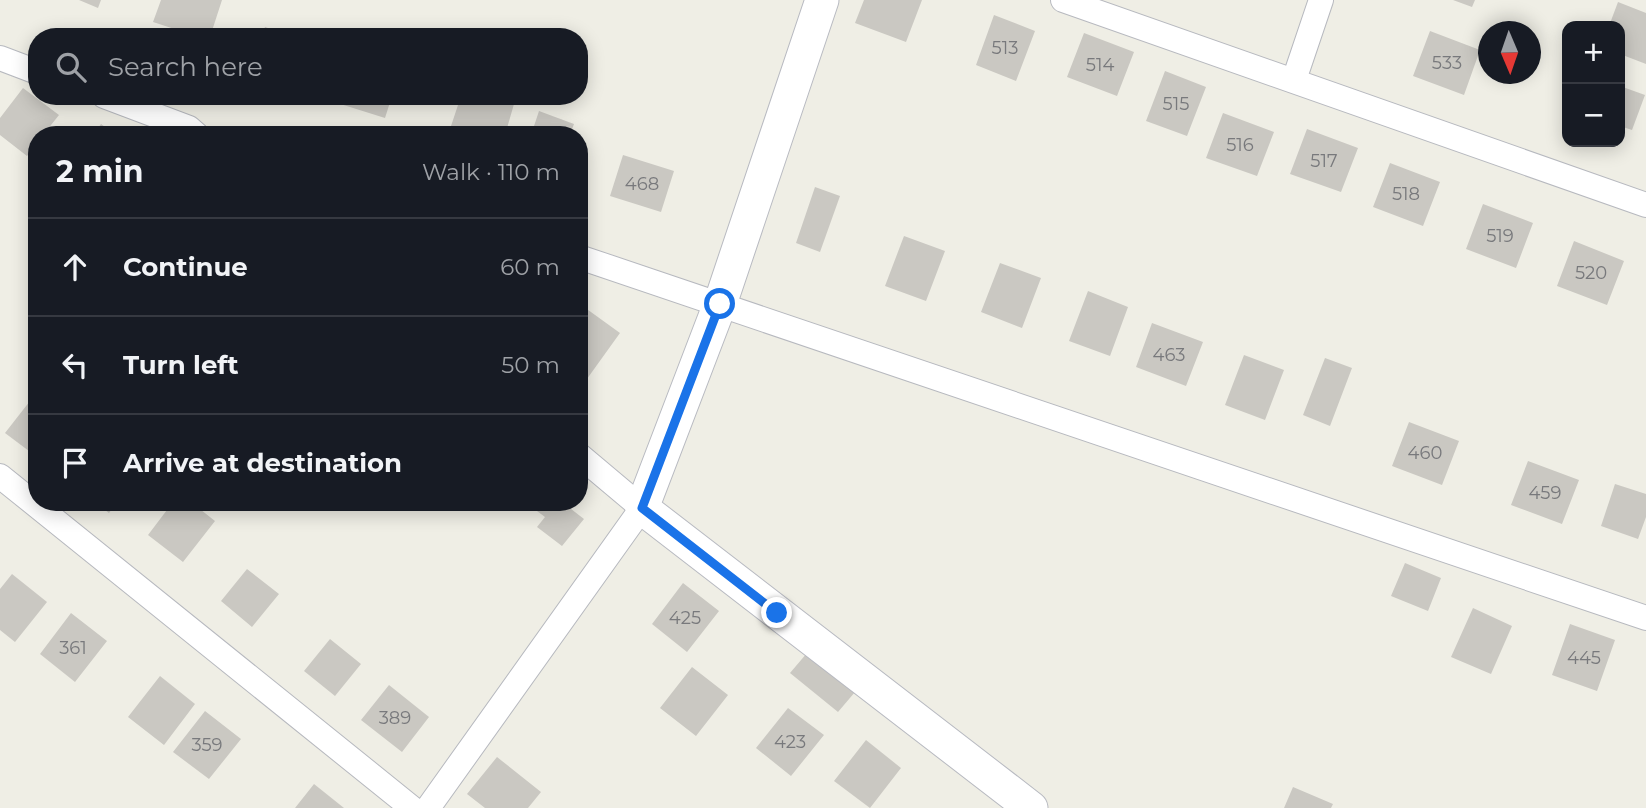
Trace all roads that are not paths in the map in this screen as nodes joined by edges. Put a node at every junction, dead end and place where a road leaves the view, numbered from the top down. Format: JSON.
{"nodes":[{"id":1,"x":822,"y":0,"type":"edge"},
{"id":2,"x":1063,"y":0,"type":"edge"},
{"id":3,"x":1321,"y":0,"type":"edge"},
{"id":4,"x":0,"y":58,"type":"edge"},
{"id":5,"x":28,"y":69,"type":"edge"},
{"id":6,"x":1294,"y":80,"type":"junction"},
{"id":7,"x":128,"y":105,"type":"edge"},
{"id":8,"x":183,"y":126,"type":"edge"},
{"id":9,"x":1646,"y":205,"type":"edge"},
{"id":10,"x":588,"y":260,"type":"edge"},
{"id":11,"x":720,"y":304,"type":"junction"},
{"id":12,"x":588,"y":463,"type":"edge"},
{"id":13,"x":0,"y":477,"type":"edge"},
{"id":14,"x":28,"y":499,"type":"edge"},
{"id":15,"x":642,"y":508,"type":"junction"},
{"id":16,"x":42,"y":511,"type":"edge"},
{"id":17,"x":1646,"y":618,"type":"edge"},
{"id":18,"x":412,"y":808,"type":"edge"},
{"id":19,"x":428,"y":808,"type":"edge"},
{"id":20,"x":1031,"y":808,"type":"edge"}],
"edges":[{"from":1,"to":11,"type":"street"},
{"from":2,"to":6,"type":"street"},
{"from":3,"to":6,"type":"street"},
{"from":4,"to":5,"type":"street"},
{"from":6,"to":9,"type":"street"},
{"from":7,"to":8,"type":"street"},
{"from":10,"to":11,"type":"street"},
{"from":11,"to":15,"type":"street"},
{"from":11,"to":17,"type":"street"},
{"from":12,"to":15,"type":"street"},
{"from":13,"to":14,"type":"street"},
{"from":15,"to":19,"type":"street"},
{"from":15,"to":20,"type":"street"},
{"from":16,"to":18,"type":"street"}]}
